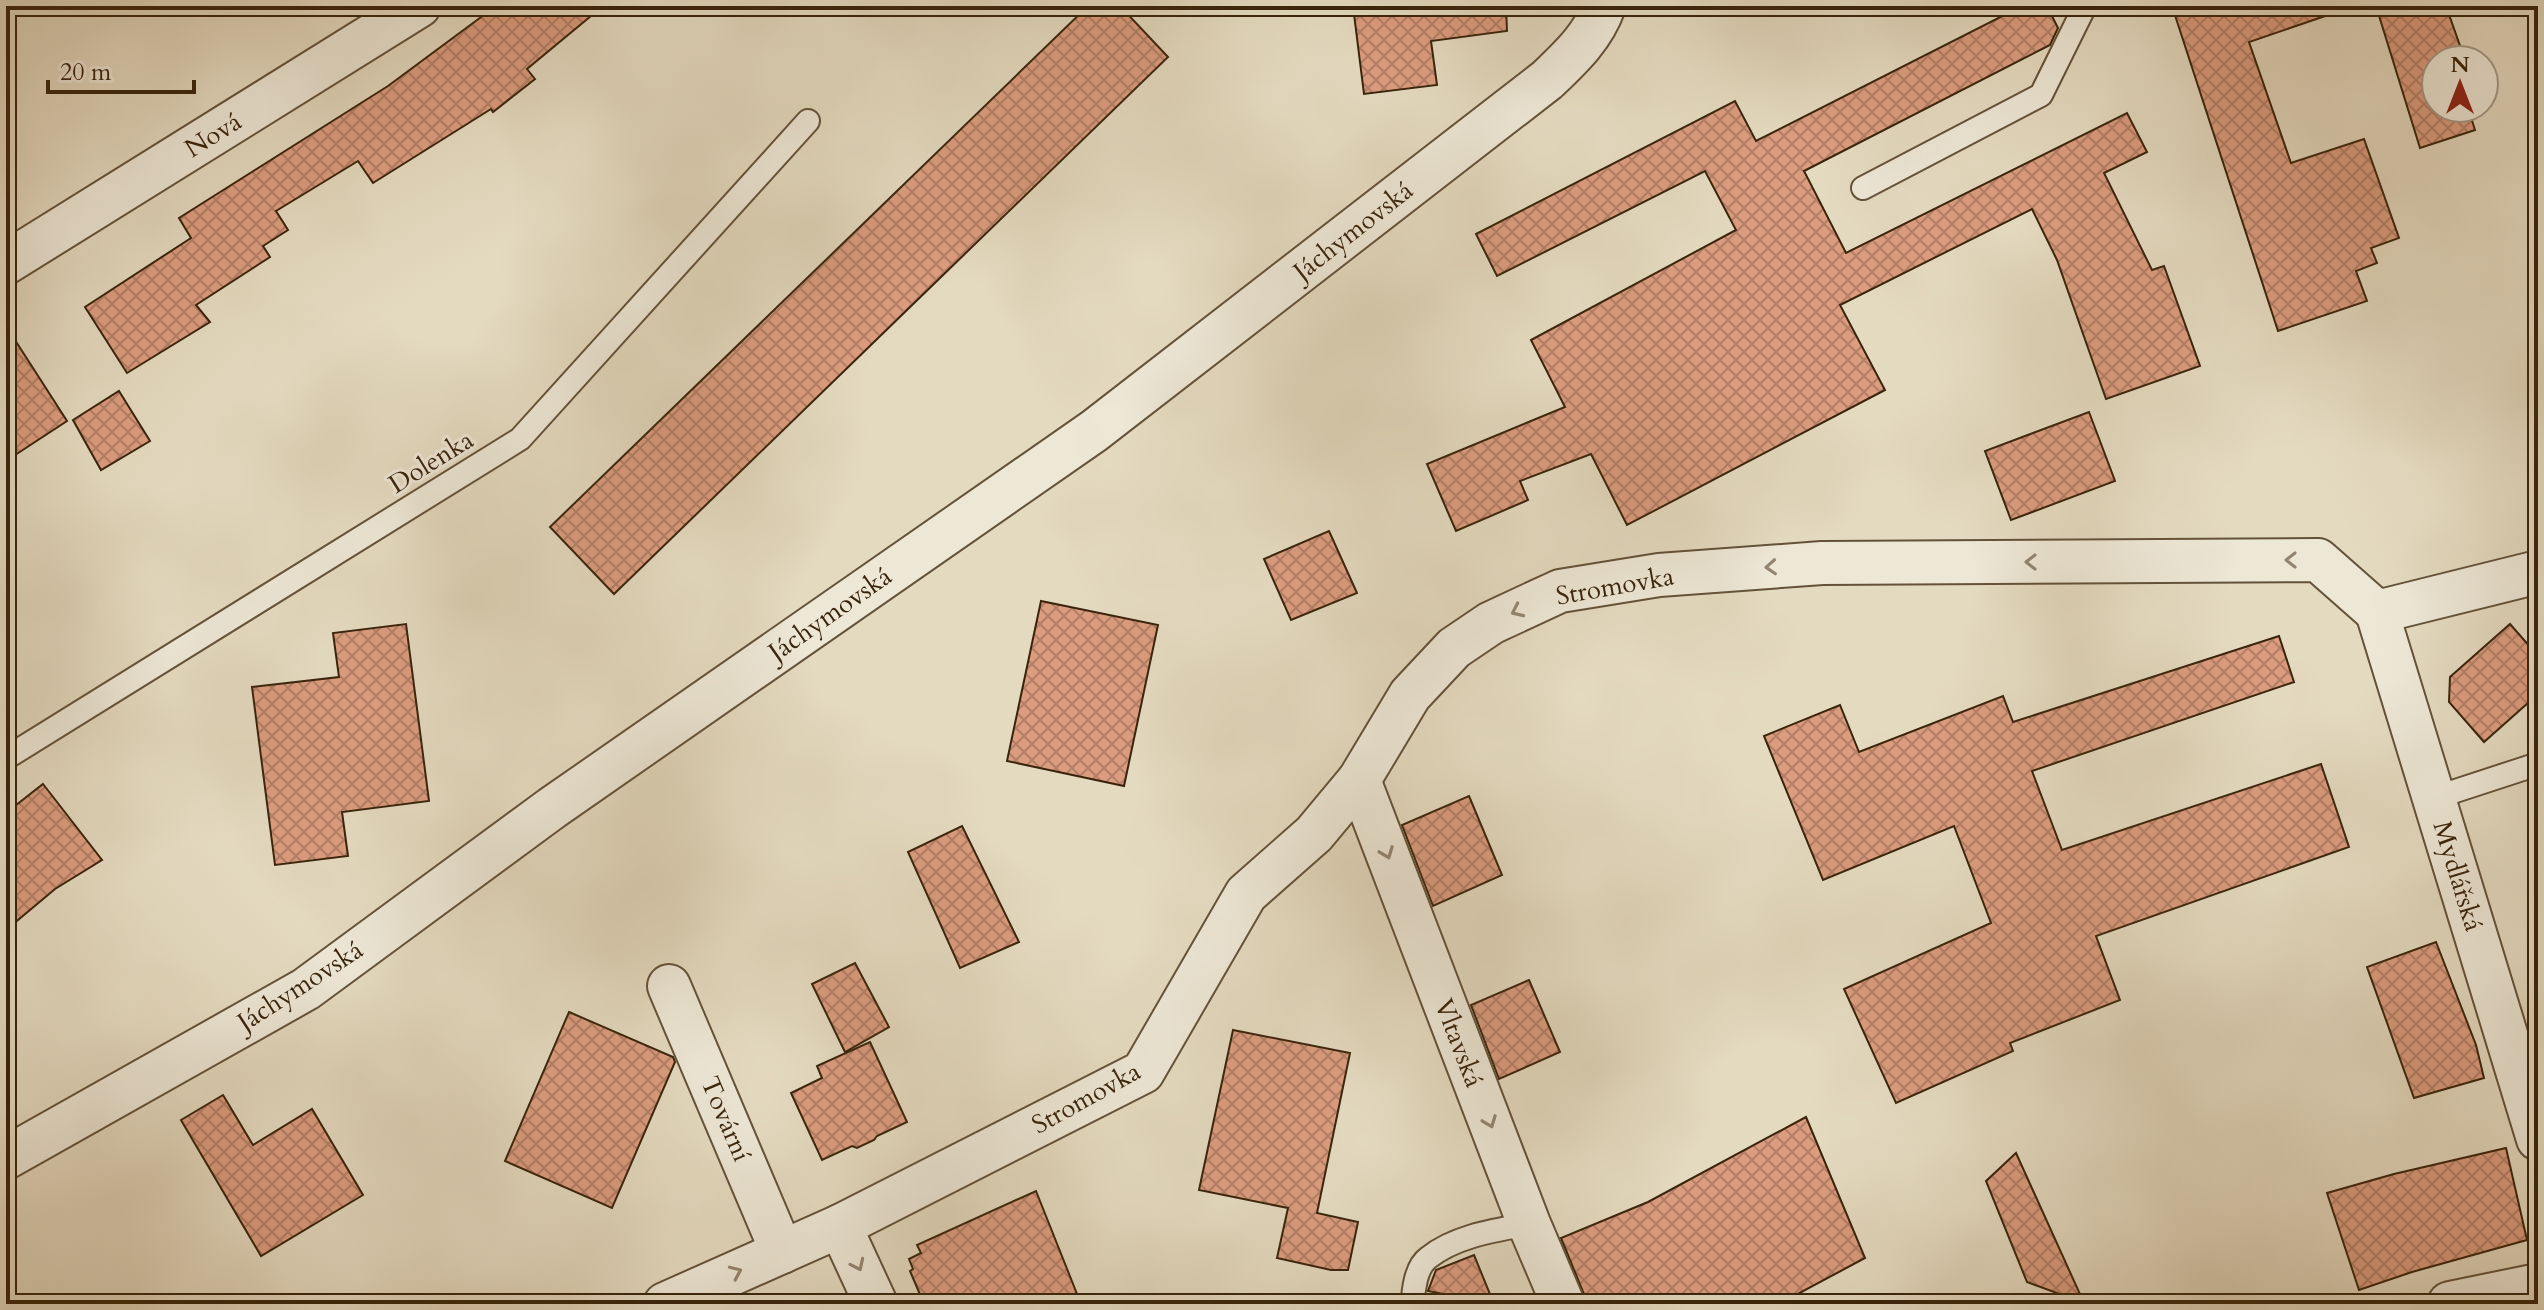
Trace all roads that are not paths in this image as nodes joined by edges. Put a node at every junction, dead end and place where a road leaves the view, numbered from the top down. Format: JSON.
{"nodes":[{"id":1,"x":419,"y":6,"type":"edge"},
{"id":2,"x":1604,"y":6,"type":"edge"},
{"id":3,"x":2085,"y":6,"type":"edge"},
{"id":4,"x":808,"y":121,"type":"dead end"},
{"id":5,"x":1863,"y":188,"type":"dead end"},
{"id":6,"x":6,"y":263,"type":"edge"},
{"id":7,"x":2538,"y":572,"type":"edge"},
{"id":8,"x":2377,"y":612,"type":"junction"},
{"id":9,"x":6,"y":758,"type":"edge"},
{"id":10,"x":2538,"y":764,"type":"edge"},
{"id":11,"x":1359,"y":780,"type":"junction"},
{"id":12,"x":2434,"y":798,"type":"junction"},
{"id":13,"x":669,"y":986,"type":"dead end"},
{"id":14,"x":2538,"y":1139,"type":"edge"},
{"id":15,"x":6,"y":1158,"type":"edge"},
{"id":16,"x":1529,"y":1224,"type":"junction"},
{"id":17,"x":840,"y":1226,"type":"junction"},
{"id":18,"x":782,"y":1252,"type":"junction"},
{"id":19,"x":2538,"y":1286,"type":"edge"},
{"id":20,"x":665,"y":1304,"type":"edge"},
{"id":21,"x":876,"y":1304,"type":"edge"},
{"id":22,"x":1413,"y":1304,"type":"edge"},
{"id":23,"x":1563,"y":1304,"type":"edge"},
{"id":24,"x":2450,"y":1304,"type":"edge"}],
"edges":[{"from":1,"to":6,"type":"street","name":"Nová"},
{"from":2,"to":15,"type":"street","name":"Jáchymovská"},
{"from":3,"to":5,"type":"lane"},
{"from":4,"to":9,"type":"lane","name":"Dolenka"},
{"from":7,"to":8,"type":"street"},
{"from":8,"to":11,"type":"street","name":"Stromovka","one_way":true},
{"from":8,"to":12,"type":"street","name":"Mydlářská"},
{"from":10,"to":12,"type":"lane"},
{"from":11,"to":16,"type":"street","name":"Vltavská","one_way":true},
{"from":11,"to":17,"type":"street","name":"Stromovka"},
{"from":12,"to":14,"type":"street","name":"Mydlářská"},
{"from":13,"to":18,"type":"street","name":"Tovární"},
{"from":16,"to":22,"type":"lane"},
{"from":16,"to":23,"type":"street","name":"Vltavská"},
{"from":17,"to":18,"type":"street","name":"Stromovka"},
{"from":17,"to":21,"type":"street","one_way":true},
{"from":20,"to":18,"type":"street","name":"Stromovka","one_way":true},
{"from":19,"to":24,"type":"street"}]}
